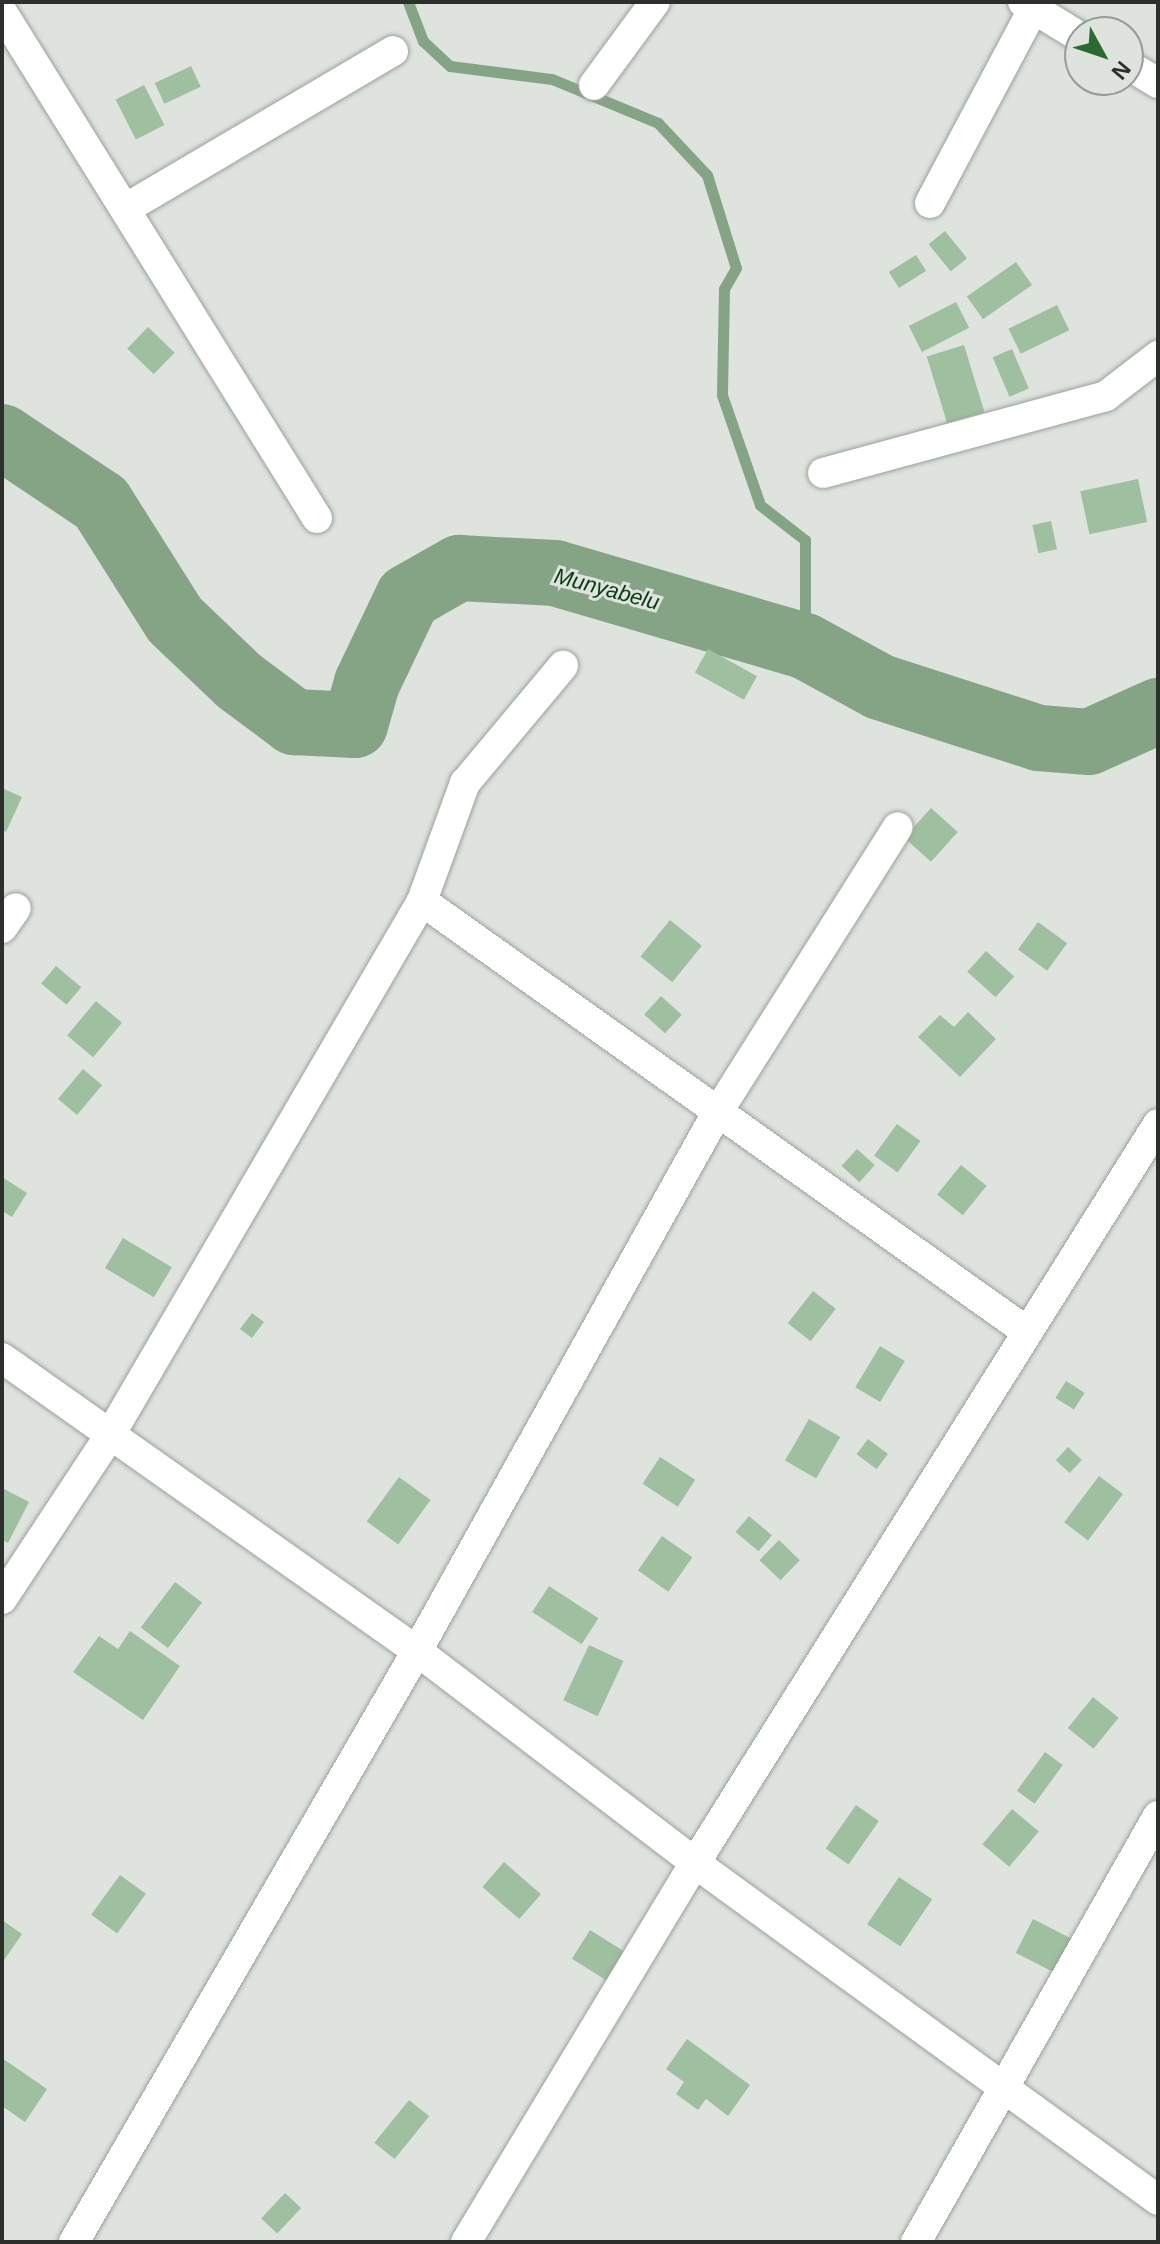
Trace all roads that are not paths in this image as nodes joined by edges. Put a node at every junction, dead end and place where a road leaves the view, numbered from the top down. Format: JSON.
{"nodes":[{"id":1,"x":655,"y":2,"type":"edge"},
{"id":2,"x":1031,"y":4,"type":"edge"},
{"id":3,"x":2,"y":12,"type":"edge"},
{"id":4,"x":1064,"y":26,"type":"edge"},
{"id":5,"x":393,"y":51,"type":"dead end"},
{"id":6,"x":594,"y":85,"type":"dead end"},
{"id":7,"x":930,"y":203,"type":"dead end"},
{"id":8,"x":125,"y":209,"type":"junction"},
{"id":9,"x":1158,"y":356,"type":"edge"},
{"id":10,"x":823,"y":473,"type":"dead end"},
{"id":11,"x":317,"y":518,"type":"dead end"},
{"id":12,"x":563,"y":666,"type":"dead end"},
{"id":13,"x":898,"y":827,"type":"dead end"},
{"id":14,"x":422,"y":901,"type":"junction"},
{"id":15,"x":717,"y":1113,"type":"junction"},
{"id":16,"x":1158,"y":1124,"type":"edge"},
{"id":17,"x":1026,"y":1331,"type":"junction"},
{"id":18,"x":2,"y":1358,"type":"edge"},
{"id":19,"x":110,"y":1435,"type":"junction"},
{"id":20,"x":2,"y":1599,"type":"edge"},
{"id":21,"x":417,"y":1651,"type":"junction"},
{"id":22,"x":1158,"y":1816,"type":"edge"},
{"id":23,"x":695,"y":1863,"type":"junction"},
{"id":24,"x":1006,"y":2090,"type":"junction"},
{"id":25,"x":1158,"y":2200,"type":"edge"},
{"id":26,"x":74,"y":2242,"type":"edge"},
{"id":27,"x":466,"y":2242,"type":"edge"},
{"id":28,"x":916,"y":2242,"type":"edge"}],
"edges":[{"from":1,"to":6,"type":"street"},
{"from":2,"to":4,"type":"street"},
{"from":2,"to":7,"type":"street"},
{"from":3,"to":8,"type":"street"},
{"from":5,"to":8,"type":"street"},
{"from":8,"to":11,"type":"street"},
{"from":9,"to":10,"type":"street"},
{"from":12,"to":14,"type":"street"},
{"from":13,"to":15,"type":"street"},
{"from":14,"to":15,"type":"street"},
{"from":14,"to":19,"type":"street"},
{"from":15,"to":17,"type":"street"},
{"from":15,"to":21,"type":"street"},
{"from":16,"to":17,"type":"street"},
{"from":17,"to":23,"type":"street"},
{"from":18,"to":19,"type":"street"},
{"from":19,"to":20,"type":"street"},
{"from":19,"to":21,"type":"street"},
{"from":21,"to":23,"type":"street"},
{"from":21,"to":26,"type":"street"},
{"from":22,"to":24,"type":"street"},
{"from":23,"to":24,"type":"street"},
{"from":23,"to":27,"type":"street"},
{"from":24,"to":25,"type":"street"},
{"from":24,"to":28,"type":"street"}]}
